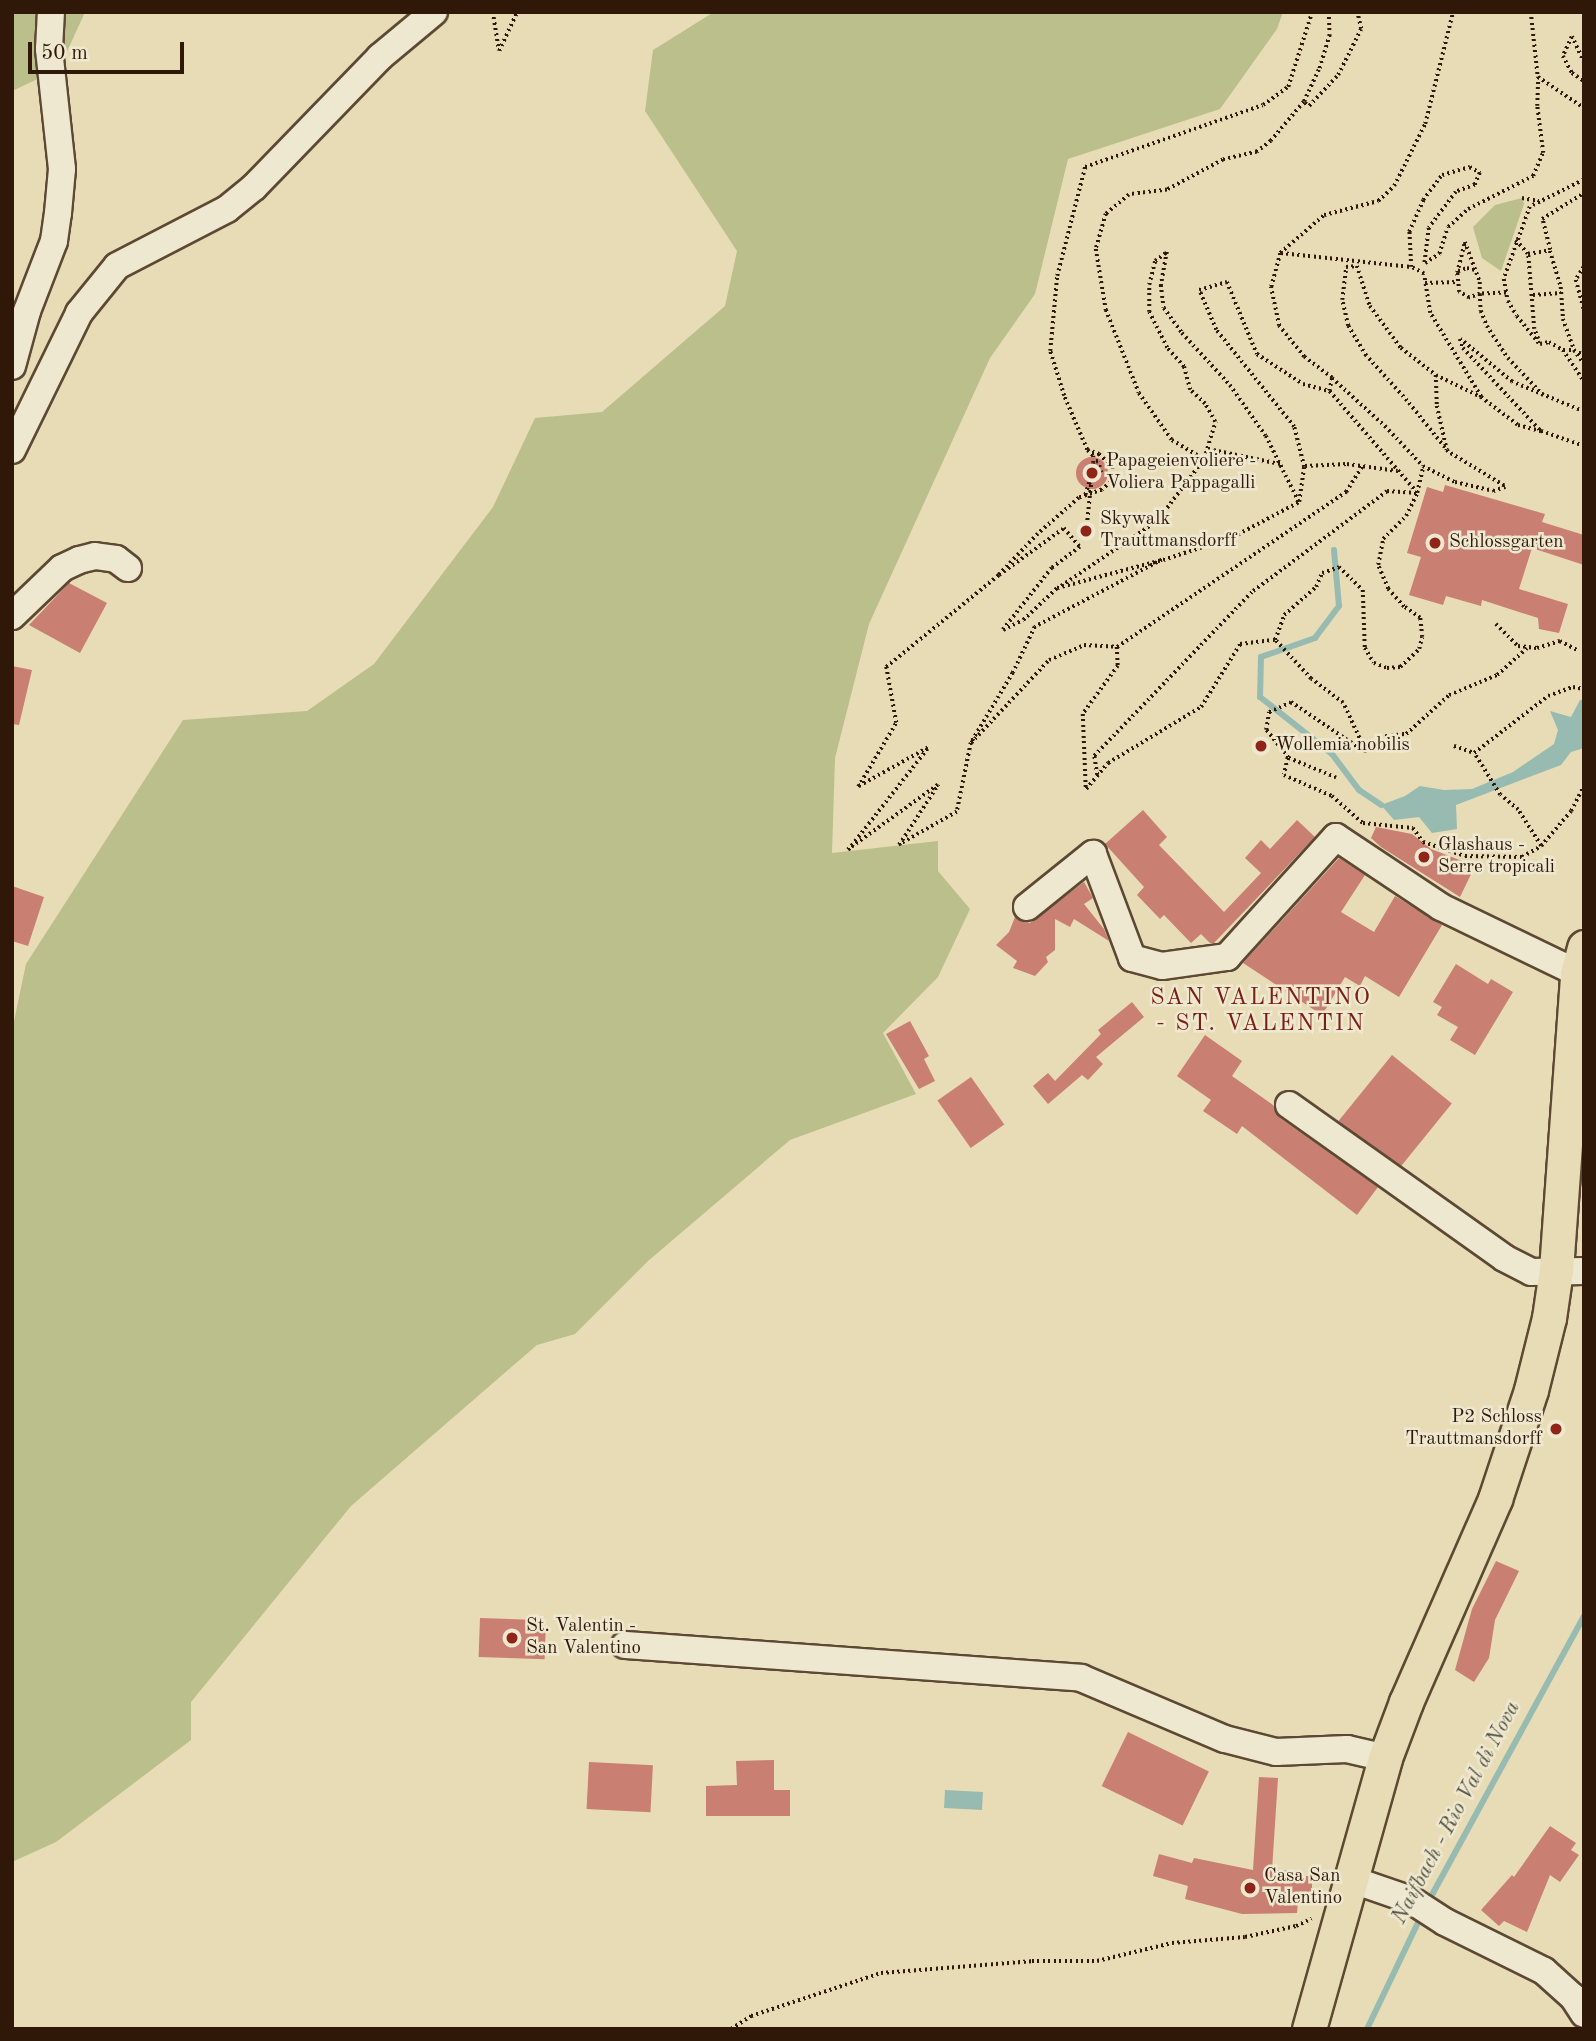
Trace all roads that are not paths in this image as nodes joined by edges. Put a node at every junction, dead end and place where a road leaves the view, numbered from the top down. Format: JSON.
{"nodes":[{"id":1,"x":51,"y":12,"type":"edge"},
{"id":2,"x":434,"y":12,"type":"edge"},
{"id":3,"x":12,"y":366,"type":"edge"},
{"id":4,"x":12,"y":450,"type":"edge"},
{"id":5,"x":128,"y":568,"type":"dead end"},
{"id":6,"x":12,"y":616,"type":"edge"},
{"id":7,"x":1027,"y":907,"type":"dead end"},
{"id":8,"x":1581,"y":965,"type":"edge"},
{"id":9,"x":1289,"y":1105,"type":"dead end"},
{"id":10,"x":1570,"y":1270,"type":"edge"},
{"id":11,"x":625,"y":1645,"type":"dead end"},
{"id":12,"x":1385,"y":1758,"type":"junction"},
{"id":13,"x":1353,"y":1880,"type":"junction"},
{"id":14,"x":1580,"y":2007,"type":"edge"},
{"id":15,"x":1309,"y":2029,"type":"edge"}],
"edges":[{"from":1,"to":3,"type":"street"},
{"from":2,"to":4,"type":"street"},
{"from":5,"to":6,"type":"street"},
{"from":7,"to":8,"type":"street"},
{"from":8,"to":10,"type":"main road"},
{"from":9,"to":10,"type":"street"},
{"from":10,"to":12,"type":"main road"},
{"from":11,"to":12,"type":"street"},
{"from":12,"to":13,"type":"main road"},
{"from":13,"to":14,"type":"street"},
{"from":13,"to":15,"type":"main road"}]}
